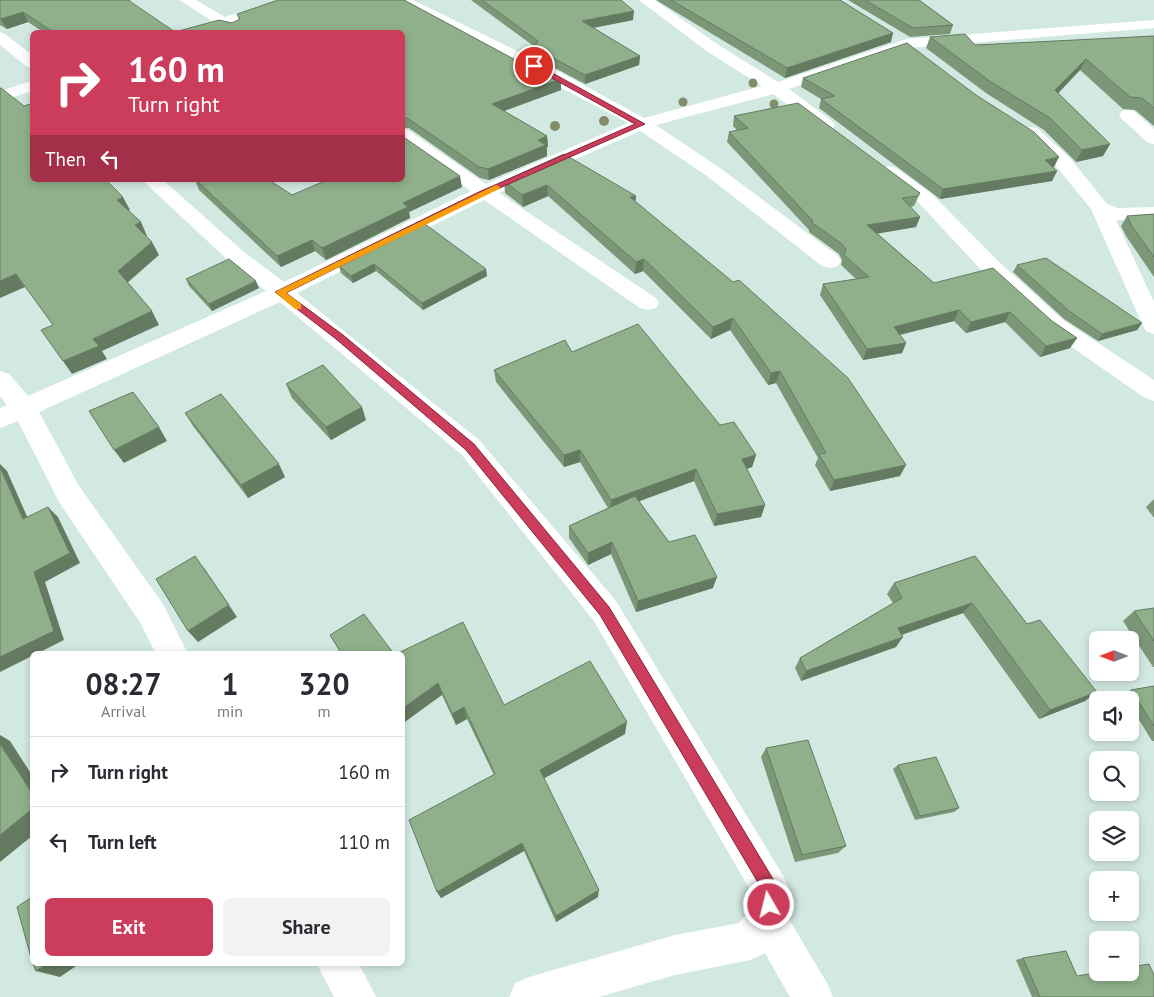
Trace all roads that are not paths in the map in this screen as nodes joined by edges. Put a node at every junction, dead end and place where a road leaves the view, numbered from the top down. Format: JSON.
{"nodes":[{"id":1,"x":186,"y":0,"type":"edge"},
{"id":2,"x":291,"y":0,"type":"edge"},
{"id":3,"x":402,"y":0,"type":"edge"},
{"id":4,"x":646,"y":0,"type":"edge"},
{"id":5,"x":224,"y":22,"type":"junction"},
{"id":6,"x":1154,"y":24,"type":"edge"},
{"id":7,"x":200,"y":30,"type":"edge"},
{"id":8,"x":238,"y":30,"type":"edge"},
{"id":9,"x":0,"y":36,"type":"edge"},
{"id":10,"x":899,"y":39,"type":"junction"},
{"id":11,"x":30,"y":61,"type":"edge"},
{"id":12,"x":930,"y":61,"type":"edge"},
{"id":13,"x":30,"y":87,"type":"edge"},
{"id":14,"x":776,"y":88,"type":"junction"},
{"id":15,"x":0,"y":96,"type":"edge"},
{"id":16,"x":1128,"y":116,"type":"dead end"},
{"id":17,"x":1015,"y":120,"type":"edge"},
{"id":18,"x":641,"y":124,"type":"junction"},
{"id":19,"x":838,"y":134,"type":"edge"},
{"id":20,"x":405,"y":136,"type":"edge"},
{"id":21,"x":1154,"y":139,"type":"edge"},
{"id":22,"x":878,"y":163,"type":"edge"},
{"id":23,"x":154,"y":182,"type":"edge"},
{"id":24,"x":484,"y":193,"type":"junction"},
{"id":25,"x":1100,"y":208,"type":"junction"},
{"id":26,"x":1154,"y":213,"type":"edge"},
{"id":27,"x":830,"y":262,"type":"dead end"},
{"id":28,"x":280,"y":292,"type":"junction"},
{"id":29,"x":648,"y":303,"type":"dead end"},
{"id":30,"x":1154,"y":326,"type":"edge"},
{"id":31,"x":0,"y":380,"type":"edge"},
{"id":32,"x":1154,"y":392,"type":"edge"},
{"id":33,"x":12,"y":413,"type":"edge"},
{"id":34,"x":170,"y":651,"type":"edge"},
{"id":35,"x":767,"y":920,"type":"junction"},
{"id":36,"x":338,"y":966,"type":"edge"},
{"id":37,"x":356,"y":997,"type":"edge"},
{"id":38,"x":528,"y":997,"type":"edge"},
{"id":39,"x":813,"y":997,"type":"edge"}],
"edges":[{"from":1,"to":5,"type":"street"},
{"from":2,"to":5,"type":"street"},
{"from":3,"to":18,"type":"street"},
{"from":4,"to":14,"type":"street"},
{"from":5,"to":7,"type":"street"},
{"from":5,"to":8,"type":"street"},
{"from":6,"to":10,"type":"street"},
{"from":9,"to":11,"type":"street"},
{"from":10,"to":12,"type":"street"},
{"from":10,"to":14,"type":"street"},
{"from":13,"to":15,"type":"street"},
{"from":14,"to":18,"type":"street"},
{"from":14,"to":19,"type":"street"},
{"from":16,"to":21,"type":"street"},
{"from":17,"to":25,"type":"street"},
{"from":18,"to":24,"type":"street"},
{"from":18,"to":27,"type":"street"},
{"from":20,"to":24,"type":"street"},
{"from":22,"to":32,"type":"street"},
{"from":23,"to":28,"type":"street"},
{"from":24,"to":28,"type":"street"},
{"from":24,"to":29,"type":"street"},
{"from":25,"to":26,"type":"street"},
{"from":25,"to":30,"type":"street"},
{"from":28,"to":33,"type":"street"},
{"from":28,"to":35,"type":"street"},
{"from":31,"to":33,"type":"street"},
{"from":33,"to":34,"type":"street"},
{"from":35,"to":38,"type":"street"},
{"from":35,"to":39,"type":"street"},
{"from":36,"to":37,"type":"street"}]}
